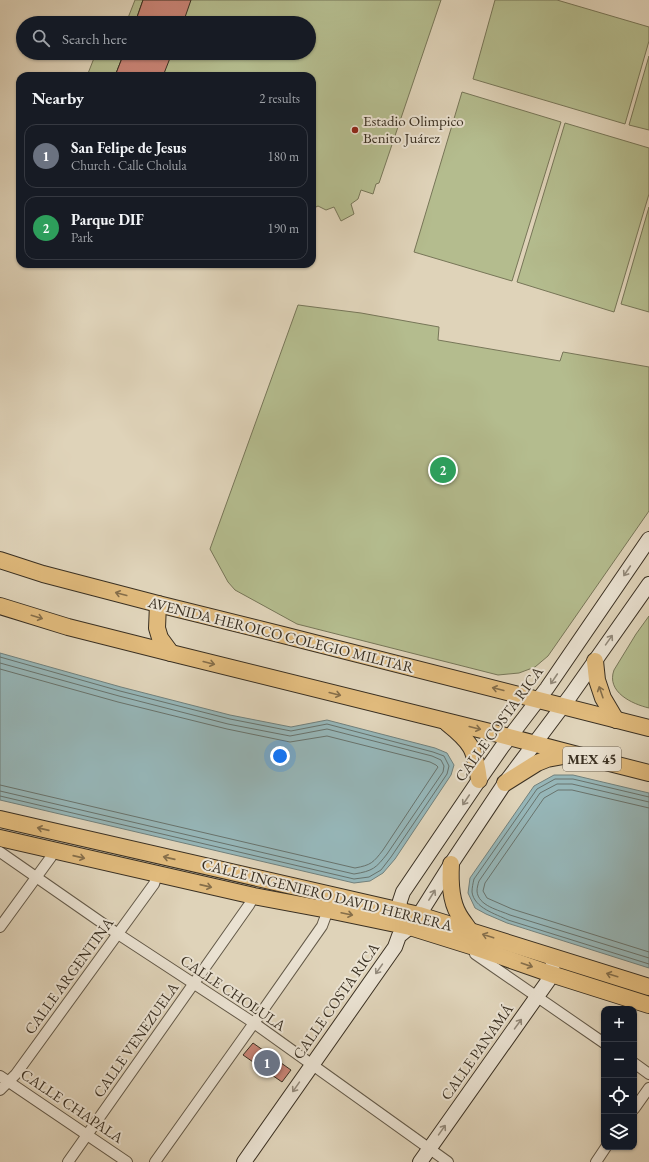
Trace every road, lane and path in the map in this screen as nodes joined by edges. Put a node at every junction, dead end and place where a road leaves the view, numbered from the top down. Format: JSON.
{"nodes":[{"id":1,"x":649,"y":539,"type":"edge"},
{"id":2,"x":0,"y":560,"type":"edge"},
{"id":3,"x":649,"y":584,"type":"edge"},
{"id":4,"x":158,"y":604,"type":"junction"},
{"id":5,"x":0,"y":606,"type":"edge"},
{"id":6,"x":171,"y":654,"type":"junction"},
{"id":7,"x":595,"y":661,"type":"junction"},
{"id":8,"x":538,"y":700,"type":"junction"},
{"id":9,"x":563,"y":706,"type":"junction"},
{"id":10,"x":442,"y":720,"type":"junction"},
{"id":11,"x":616,"y":720,"type":"junction"},
{"id":12,"x":649,"y":728,"type":"edge"},
{"id":13,"x":510,"y":737,"type":"junction"},
{"id":14,"x":536,"y":744,"type":"junction"},
{"id":15,"x":574,"y":754,"type":"junction"},
{"id":16,"x":649,"y":773,"type":"edge"},
{"id":17,"x":479,"y":780,"type":"junction"},
{"id":18,"x":505,"y":783,"type":"junction"},
{"id":19,"x":0,"y":819,"type":"edge"},
{"id":20,"x":0,"y":838,"type":"edge"},
{"id":21,"x":53,"y":850,"type":"junction"},
{"id":22,"x":0,"y":852,"type":"edge"},
{"id":23,"x":451,"y":864,"type":"junction"},
{"id":24,"x":158,"y":875,"type":"junction"},
{"id":25,"x":36,"y":877,"type":"junction"},
{"id":26,"x":254,"y":896,"type":"junction"},
{"id":27,"x":328,"y":910,"type":"junction"},
{"id":28,"x":405,"y":923,"type":"junction"},
{"id":29,"x":0,"y":927,"type":"edge"},
{"id":30,"x":470,"y":931,"type":"junction"},
{"id":31,"x":118,"y":934,"type":"junction"},
{"id":32,"x":474,"y":947,"type":"junction"},
{"id":33,"x":554,"y":958,"type":"junction"},
{"id":34,"x":551,"y":974,"type":"junction"},
{"id":35,"x":194,"y":984,"type":"junction"},
{"id":36,"x":649,"y":987,"type":"edge"},
{"id":37,"x":537,"y":997,"type":"junction"},
{"id":38,"x":649,"y":1005,"type":"edge"},
{"id":39,"x":254,"y":1023,"type":"junction"},
{"id":40,"x":603,"y":1042,"type":"edge"},
{"id":41,"x":312,"y":1064,"type":"junction"},
{"id":42,"x":637,"y":1065,"type":"edge"},
{"id":43,"x":649,"y":1074,"type":"edge"},
{"id":44,"x":4,"y":1079,"type":"edge"},
{"id":45,"x":649,"y":1088,"type":"edge"},
{"id":46,"x":0,"y":1090,"type":"edge"},
{"id":47,"x":637,"y":1105,"type":"edge"},
{"id":48,"x":88,"y":1135,"type":"junction"},
{"id":49,"x":429,"y":1149,"type":"junction"},
{"id":50,"x":604,"y":1150,"type":"edge"},
{"id":51,"x":68,"y":1162,"type":"edge"},
{"id":52,"x":127,"y":1162,"type":"edge"},
{"id":53,"x":156,"y":1162,"type":"edge"},
{"id":54,"x":244,"y":1162,"type":"edge"},
{"id":55,"x":420,"y":1162,"type":"edge"},
{"id":56,"x":448,"y":1162,"type":"edge"},
{"id":57,"x":596,"y":1162,"type":"edge"}],
"edges":[{"from":1,"to":8,"type":"main road","name":"CALLE COSTA RICA","one_way":true},
{"from":4,"to":2,"type":"main road","name":"AVENIDA HEROICO COLEGIO MILITAR","one_way":true},
{"from":7,"to":3,"type":"main road","name":"CALLE COSTA RICA","one_way":true},
{"from":4,"to":6,"type":"main road"},
{"from":8,"to":4,"type":"main road","name":"AVENIDA HEROICO COLEGIO MILITAR","one_way":true},
{"from":5,"to":6,"type":"main road","one_way":true},
{"from":6,"to":10,"type":"main road","one_way":true},
{"from":7,"to":9,"type":"main road","name":"CALLE COSTA RICA"},
{"from":11,"to":7,"type":"main road","one_way":true},
{"from":8,"to":9,"type":"main road","name":"AVENIDA HEROICO COLEGIO MILITAR"},
{"from":8,"to":13,"type":"main road","name":"CALLE COSTA RICA"},
{"from":9,"to":11,"type":"main road","name":"AVENIDA HEROICO COLEGIO MILITAR"},
{"from":9,"to":14,"type":"main road","name":"CALLE COSTA RICA"},
{"from":10,"to":13,"type":"main road","one_way":true},
{"from":10,"to":17,"type":"main road"},
{"from":11,"to":12,"type":"main road","name":"AVENIDA HEROICO COLEGIO MILITAR"},
{"from":13,"to":14,"type":"main road"},
{"from":13,"to":17,"type":"main road","name":"CALLE COSTA RICA"},
{"from":14,"to":15,"type":"main road","number":"MEX 45"},
{"from":14,"to":18,"type":"main road","name":"CALLE COSTA RICA"},
{"from":15,"to":16,"type":"main road","number":"MEX 45"},
{"from":15,"to":18,"type":"main road"},
{"from":17,"to":28,"type":"main road","name":"CALLE COSTA RICA","one_way":true},
{"from":18,"to":23,"type":"main road","name":"CALLE COSTA RICA"},
{"from":28,"to":19,"type":"main road","name":"CALLE INGENIERO DAVID HERRERA","one_way":true},
{"from":20,"to":21,"type":"main road","name":"CALLE INGENIERO DAVID HERRERA"},
{"from":21,"to":24,"type":"main road","name":"CALLE INGENIERO DAVID HERRERA","one_way":true},
{"from":21,"to":25,"type":"street"},
{"from":22,"to":25,"type":"street","name":"CALLE CHOLULA"},
{"from":28,"to":23,"type":"main road","name":"CALLE COSTA RICA","one_way":true},
{"from":23,"to":30,"type":"main road"},
{"from":24,"to":26,"type":"main road","name":"CALLE INGENIERO DAVID HERRERA","one_way":true},
{"from":24,"to":31,"type":"street","name":"CALLE ARGENTINA"},
{"from":25,"to":29,"type":"street"},
{"from":25,"to":31,"type":"street","name":"CALLE CHOLULA"},
{"from":26,"to":27,"type":"main road","name":"CALLE INGENIERO DAVID HERRERA"},
{"from":26,"to":35,"type":"street","name":"CALLE VENEZUELA"},
{"from":27,"to":28,"type":"main road","name":"CALLE INGENIERO DAVID HERRERA","one_way":true},
{"from":27,"to":39,"type":"street"},
{"from":28,"to":30,"type":"main road","name":"CALLE INGENIERO DAVID HERRERA"},
{"from":28,"to":32,"type":"main road","name":"CALLE INGENIERO DAVID HERRERA"},
{"from":28,"to":41,"type":"main road","name":"CALLE COSTA RICA","one_way":true},
{"from":33,"to":30,"type":"main road","name":"CALLE INGENIERO DAVID HERRERA","one_way":true},
{"from":31,"to":35,"type":"street","name":"CALLE CHOLULA"},
{"from":31,"to":44,"type":"street","name":"CALLE ARGENTINA"},
{"from":32,"to":34,"type":"main road","name":"CALLE INGENIERO DAVID HERRERA","one_way":true},
{"from":32,"to":37,"type":"street"},
{"from":33,"to":34,"type":"main road","name":"CALLE PANAMÁ"},
{"from":36,"to":33,"type":"main road","name":"CALLE INGENIERO DAVID HERRERA","one_way":true},
{"from":34,"to":37,"type":"main road","name":"CALLE PANAMÁ"},
{"from":34,"to":38,"type":"main road","name":"CALLE INGENIERO DAVID HERRERA"},
{"from":35,"to":39,"type":"street","name":"CALLE CHOLULA"},
{"from":35,"to":48,"type":"street","name":"CALLE VENEZUELA"},
{"from":37,"to":40,"type":"street"},
{"from":49,"to":37,"type":"main road","name":"CALLE PANAMÁ","one_way":true},
{"from":39,"to":41,"type":"street","name":"CALLE CHOLULA"},
{"from":39,"to":53,"type":"street"},
{"from":41,"to":49,"type":"street","name":"CALLE CHOLULA"},
{"from":41,"to":54,"type":"main road","name":"CALLE COSTA RICA","one_way":true},
{"from":42,"to":43,"type":"street"},
{"from":44,"to":46,"type":"street","name":"CALLE ARGENTINA"},
{"from":44,"to":48,"type":"street","name":"CALLE CHAPALA"},
{"from":45,"to":47,"type":"street"},
{"from":48,"to":51,"type":"street","name":"CALLE VENEZUELA"},
{"from":48,"to":52,"type":"street","name":"CALLE CHAPALA"},
{"from":49,"to":55,"type":"main road","name":"CALLE PANAMÁ"},
{"from":49,"to":56,"type":"street","name":"CALLE CHOLULA"},
{"from":50,"to":57,"type":"street"}]}
